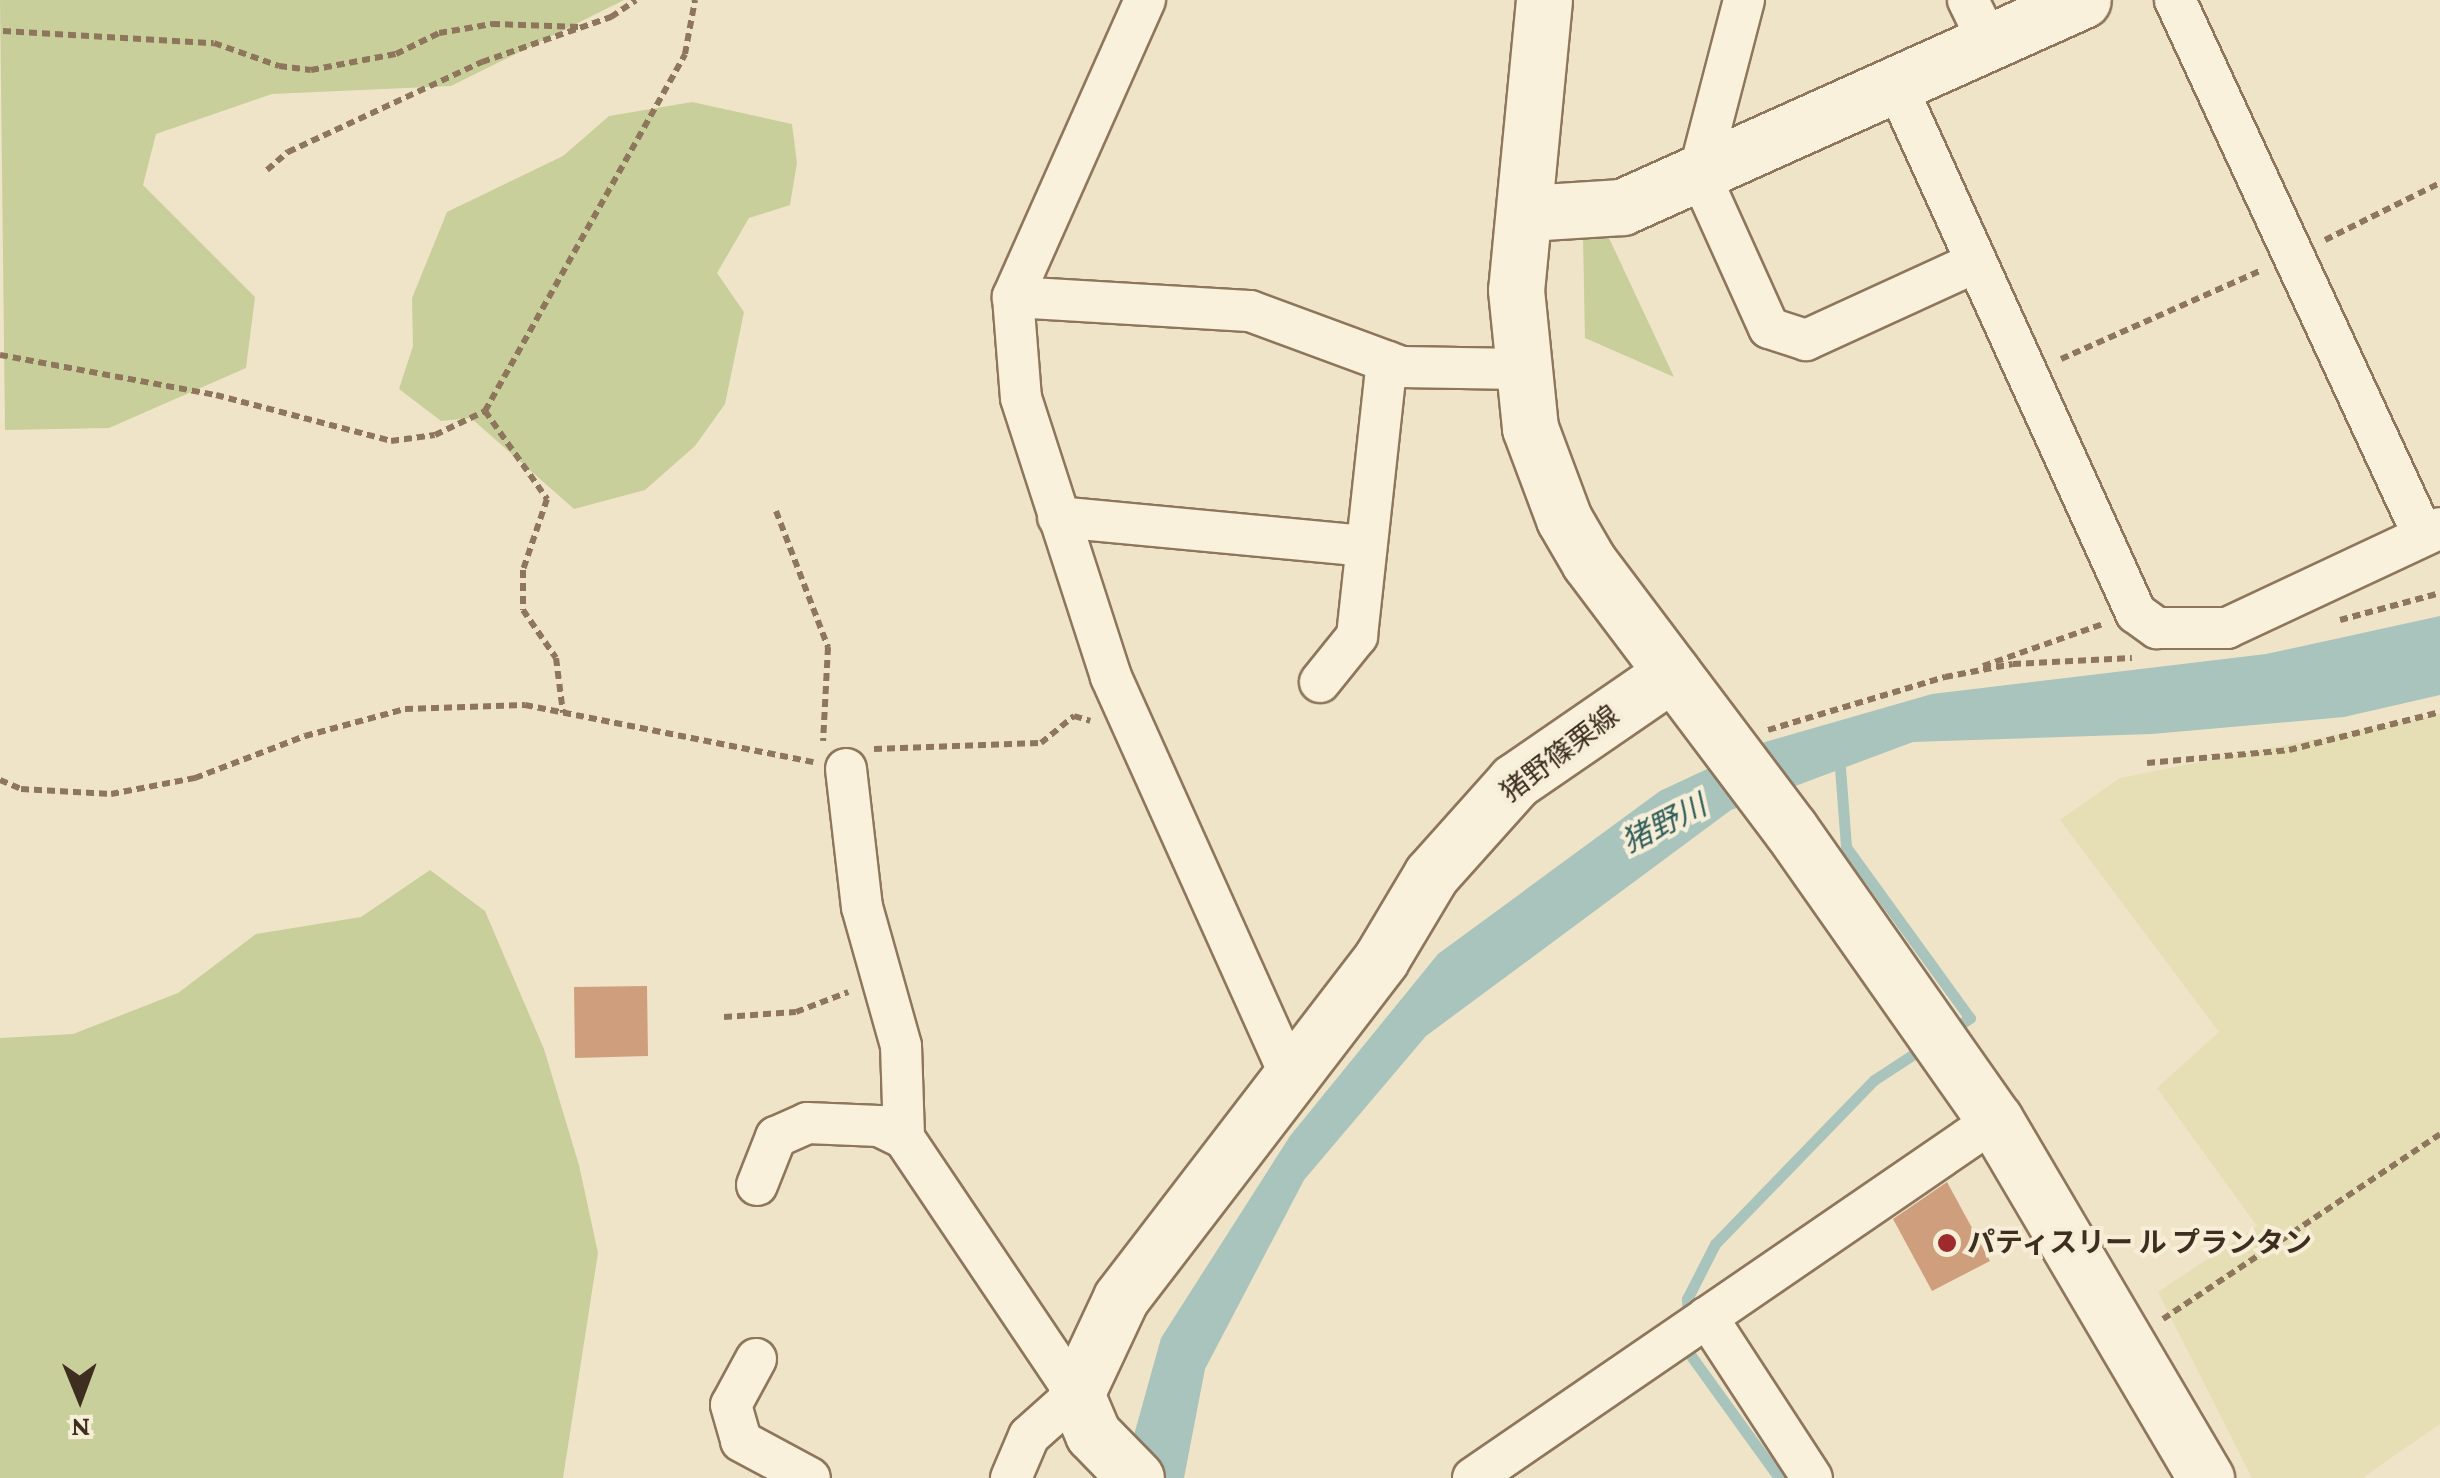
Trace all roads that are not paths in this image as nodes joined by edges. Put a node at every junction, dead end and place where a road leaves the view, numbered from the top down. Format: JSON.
{"nodes":[{"id":1,"x":1145,"y":0,"type":"edge"},
{"id":2,"x":1544,"y":0,"type":"edge"},
{"id":3,"x":1744,"y":0,"type":"edge"},
{"id":4,"x":2083,"y":0,"type":"edge"},
{"id":5,"x":2175,"y":0,"type":"edge"},
{"id":6,"x":1978,"y":22,"type":"edge"},
{"id":7,"x":1896,"y":85,"type":"junction"},
{"id":8,"x":1698,"y":173,"type":"junction"},
{"id":9,"x":1527,"y":212,"type":"junction"},
{"id":10,"x":1976,"y":262,"type":"junction"},
{"id":11,"x":1013,"y":297,"type":"junction"},
{"id":12,"x":1386,"y":362,"type":"junction"},
{"id":13,"x":1520,"y":369,"type":"junction"},
{"id":14,"x":1058,"y":518,"type":"junction"},
{"id":15,"x":2431,"y":532,"type":"edge"},
{"id":16,"x":1366,"y":546,"type":"junction"},
{"id":17,"x":1672,"y":672,"type":"junction"},
{"id":18,"x":1320,"y":682,"type":"dead end"},
{"id":19,"x":846,"y":769,"type":"road end"},
{"id":20,"x":1291,"y":1076,"type":"junction"},
{"id":21,"x":1995,"y":1120,"type":"junction"},
{"id":22,"x":904,"y":1138,"type":"junction"},
{"id":23,"x":758,"y":1186,"type":"dead end"},
{"id":24,"x":1707,"y":1317,"type":"junction"},
{"id":25,"x":756,"y":1359,"type":"dead end"},
{"id":26,"x":1084,"y":1414,"type":"junction"},
{"id":27,"x":810,"y":1478,"type":"edge"},
{"id":28,"x":1011,"y":1478,"type":"edge"},
{"id":29,"x":1136,"y":1478,"type":"edge"},
{"id":30,"x":1472,"y":1478,"type":"edge"},
{"id":31,"x":1812,"y":1478,"type":"edge"},
{"id":32,"x":2206,"y":1478,"type":"edge"}],
"edges":[{"from":1,"to":11,"type":"street"},
{"from":2,"to":9,"type":"main road"},
{"from":3,"to":8,"type":"street"},
{"from":4,"to":6,"type":"main road"},
{"from":5,"to":15,"type":"street"},
{"from":6,"to":7,"type":"main road"},
{"from":7,"to":8,"type":"main road"},
{"from":7,"to":10,"type":"street"},
{"from":8,"to":9,"type":"main road"},
{"from":8,"to":10,"type":"street"},
{"from":9,"to":13,"type":"main road"},
{"from":10,"to":15,"type":"street"},
{"from":11,"to":12,"type":"street"},
{"from":11,"to":14,"type":"street"},
{"from":12,"to":13,"type":"street"},
{"from":12,"to":16,"type":"street"},
{"from":13,"to":17,"type":"main road"},
{"from":14,"to":16,"type":"street"},
{"from":14,"to":20,"type":"street"},
{"from":16,"to":18,"type":"street"},
{"from":17,"to":20,"type":"main road","name":"猪野篠栗線"},
{"from":17,"to":21,"type":"main road"},
{"from":19,"to":22,"type":"street"},
{"from":20,"to":26,"type":"main road","name":"猪野篠栗線"},
{"from":21,"to":24,"type":"street"},
{"from":21,"to":32,"type":"main road"},
{"from":22,"to":23,"type":"street"},
{"from":22,"to":26,"type":"street"},
{"from":24,"to":30,"type":"street"},
{"from":24,"to":31,"type":"street"},
{"from":25,"to":27,"type":"street"},
{"from":26,"to":28,"type":"street"},
{"from":26,"to":29,"type":"main road"}]}
